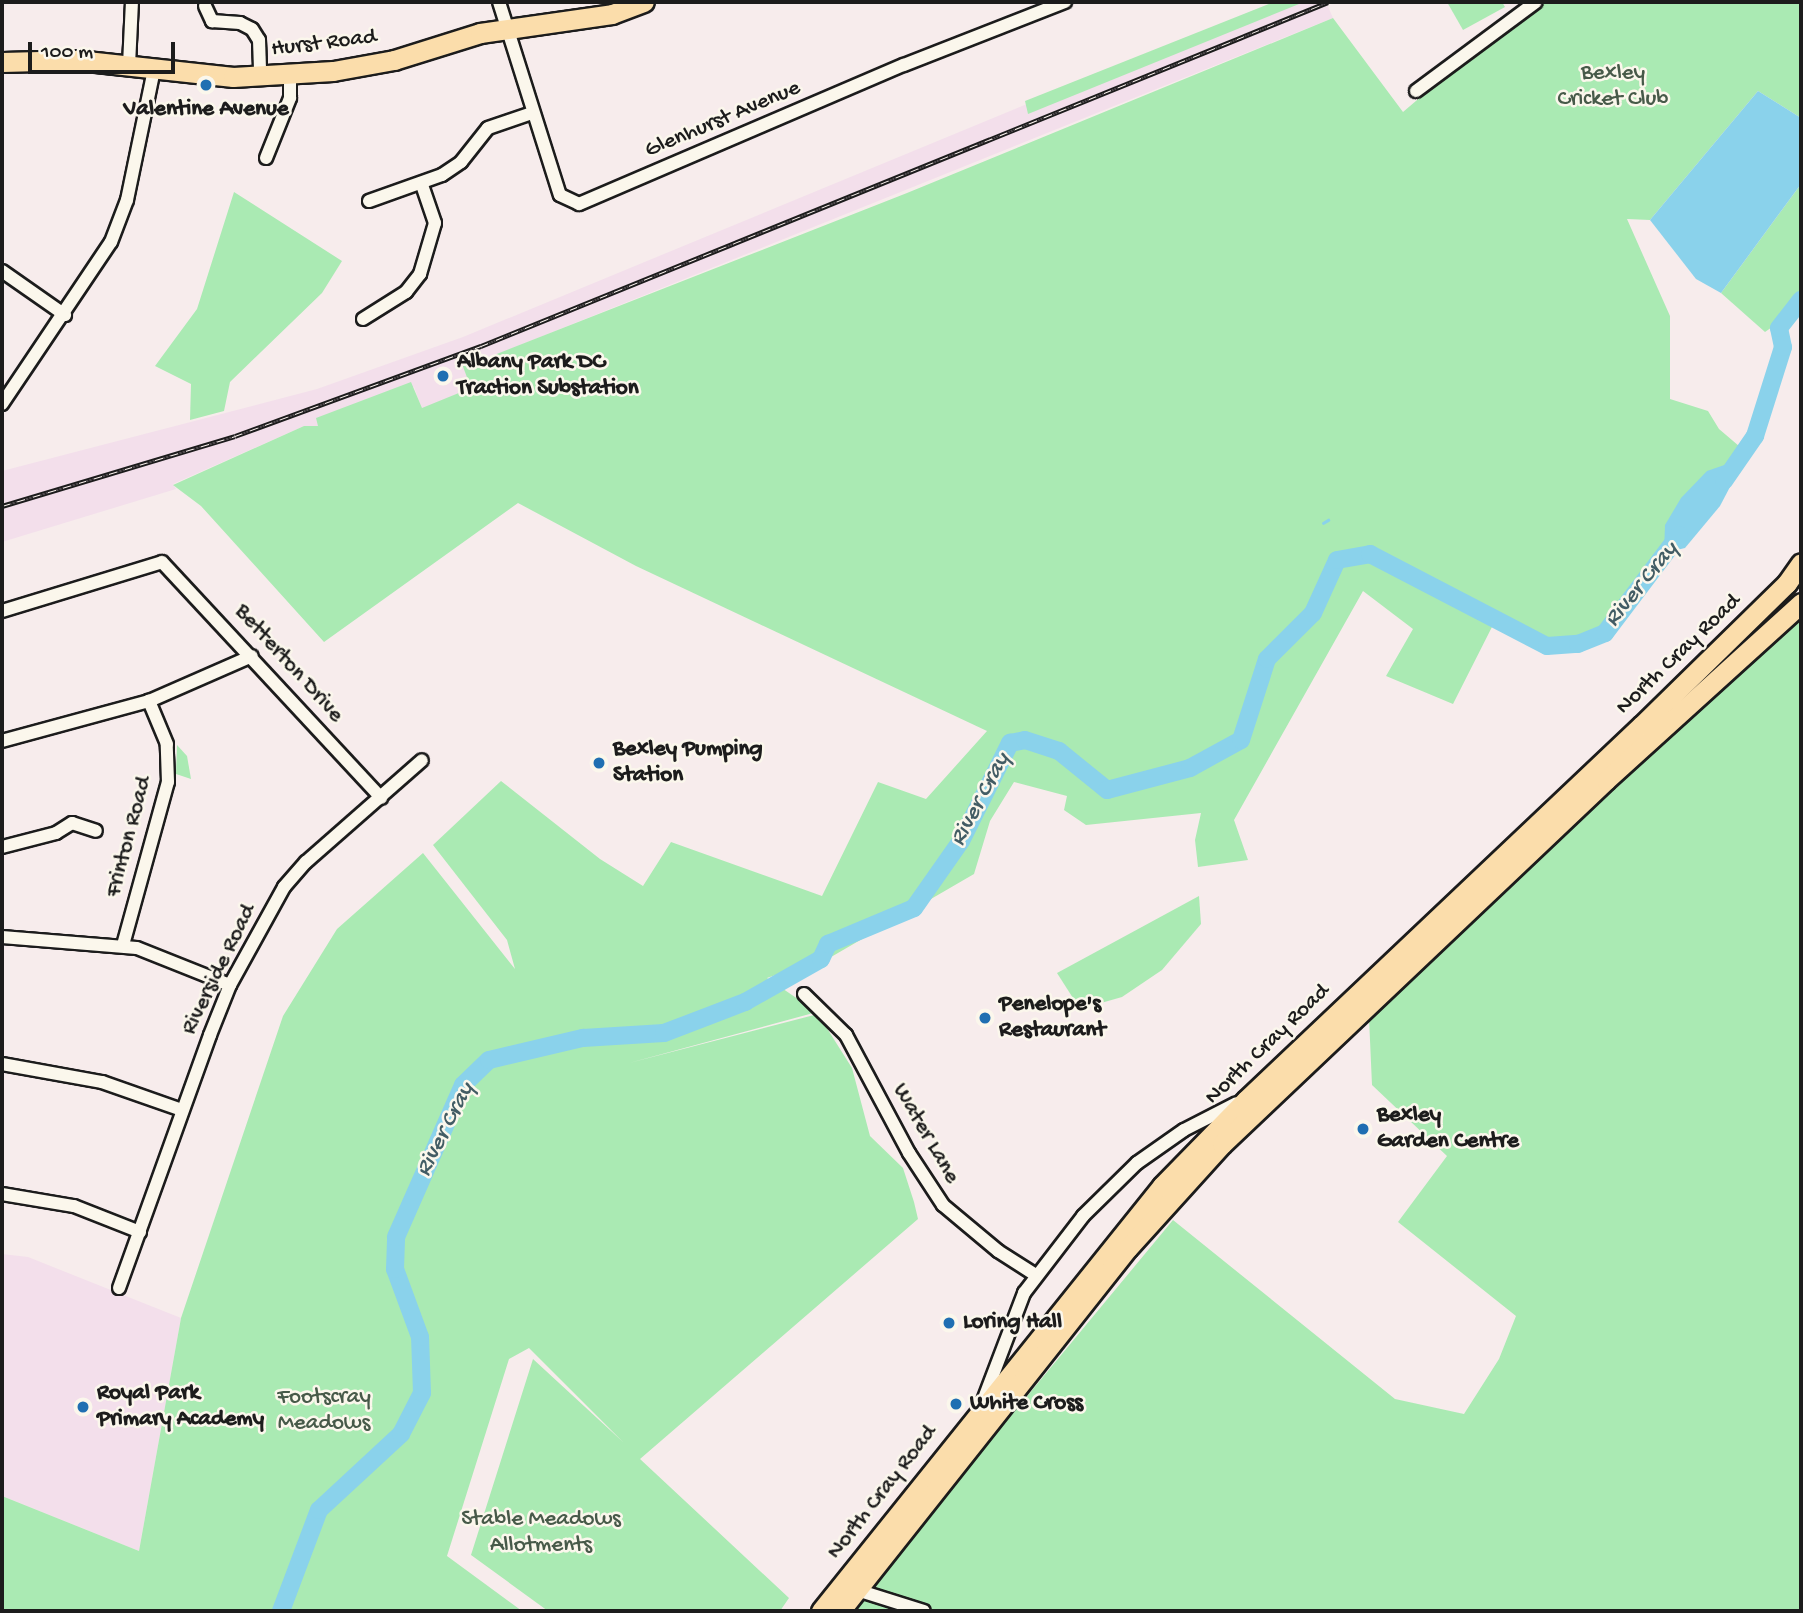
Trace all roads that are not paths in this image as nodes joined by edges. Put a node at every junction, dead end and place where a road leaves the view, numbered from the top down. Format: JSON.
{"nodes":[{"id":1,"x":132,"y":2,"type":"edge"},
{"id":2,"x":499,"y":2,"type":"edge"},
{"id":3,"x":644,"y":2,"type":"edge"},
{"id":4,"x":1065,"y":2,"type":"edge"},
{"id":5,"x":1536,"y":2,"type":"edge"},
{"id":6,"x":205,"y":6,"type":"dead end"},
{"id":7,"x":508,"y":29,"type":"junction"},
{"id":8,"x":2,"y":62,"type":"edge"},
{"id":9,"x":129,"y":65,"type":"junction"},
{"id":10,"x":154,"y":70,"type":"junction"},
{"id":11,"x":290,"y":74,"type":"junction"},
{"id":12,"x":260,"y":76,"type":"junction"},
{"id":13,"x":1416,"y":91,"type":"dead end"},
{"id":14,"x":532,"y":113,"type":"junction"},
{"id":15,"x":266,"y":158,"type":"dead end"},
{"id":16,"x":422,"y":185,"type":"junction"},
{"id":17,"x":369,"y":201,"type":"dead end"},
{"id":18,"x":2,"y":271,"type":"edge"},
{"id":19,"x":65,"y":315,"type":"junction"},
{"id":20,"x":363,"y":318,"type":"dead end"},
{"id":21,"x":2,"y":404,"type":"edge"},
{"id":22,"x":1801,"y":563,"type":"edge"},
{"id":23,"x":1801,"y":603,"type":"edge"},
{"id":24,"x":2,"y":611,"type":"edge"},
{"id":25,"x":252,"y":656,"type":"junction"},
{"id":26,"x":149,"y":701,"type":"junction"},
{"id":27,"x":2,"y":741,"type":"edge"},
{"id":28,"x":422,"y":760,"type":"dead end"},
{"id":29,"x":381,"y":798,"type":"junction"},
{"id":30,"x":96,"y":831,"type":"dead end"},
{"id":31,"x":2,"y":847,"type":"edge"},
{"id":32,"x":2,"y":937,"type":"edge"},
{"id":33,"x":123,"y":945,"type":"junction"},
{"id":34,"x":230,"y":985,"type":"junction"},
{"id":35,"x":804,"y":994,"type":"dead end"},
{"id":36,"x":2,"y":1064,"type":"edge"},
{"id":37,"x":1246,"y":1100,"type":"junction"},
{"id":38,"x":182,"y":1110,"type":"junction"},
{"id":39,"x":2,"y":1194,"type":"edge"},
{"id":40,"x":140,"y":1232,"type":"junction"},
{"id":41,"x":1034,"y":1274,"type":"junction"},
{"id":42,"x":119,"y":1288,"type":"dead end"},
{"id":43,"x":979,"y":1411,"type":"junction"},
{"id":44,"x":857,"y":1590,"type":"junction"},
{"id":45,"x":821,"y":1611,"type":"edge"},
{"id":46,"x":840,"y":1611,"type":"edge"},
{"id":47,"x":924,"y":1611,"type":"edge"}],
"edges":[{"from":1,"to":9,"type":"street"},
{"from":2,"to":7,"type":"street","name":"Glenhurst Avenue"},
{"from":3,"to":7,"type":"main road","name":"Hurst Road"},
{"from":4,"to":14,"type":"street","name":"Glenhurst Avenue"},
{"from":5,"to":13,"type":"street"},
{"from":6,"to":12,"type":"street"},
{"from":7,"to":11,"type":"main road","name":"Hurst Road"},
{"from":7,"to":14,"type":"street","name":"Glenhurst Avenue"},
{"from":8,"to":9,"type":"main road","name":"Hurst Road"},
{"from":9,"to":10,"type":"main road","name":"Hurst Road"},
{"from":10,"to":12,"type":"main road","name":"Hurst Road"},
{"from":10,"to":19,"type":"street"},
{"from":11,"to":12,"type":"main road","name":"Hurst Road"},
{"from":11,"to":15,"type":"street"},
{"from":14,"to":16,"type":"street"},
{"from":16,"to":17,"type":"street"},
{"from":16,"to":20,"type":"street"},
{"from":18,"to":19,"type":"street"},
{"from":19,"to":21,"type":"street"},
{"from":22,"to":37,"type":"main road","name":"North Cray Road"},
{"from":23,"to":44,"type":"main road","name":"North Cray Road"},
{"from":24,"to":25,"type":"street","name":"Betterton Drive"},
{"from":25,"to":26,"type":"street"},
{"from":25,"to":29,"type":"street","name":"Betterton Drive"},
{"from":26,"to":27,"type":"street"},
{"from":26,"to":33,"type":"street","name":"Frinton Road"},
{"from":28,"to":29,"type":"street","name":"Riverside Road"},
{"from":29,"to":34,"type":"street","name":"Riverside Road"},
{"from":30,"to":31,"type":"street"},
{"from":32,"to":33,"type":"street"},
{"from":33,"to":34,"type":"street"},
{"from":34,"to":38,"type":"street","name":"Riverside Road"},
{"from":35,"to":41,"type":"street","name":"Water Lane"},
{"from":36,"to":38,"type":"street"},
{"from":37,"to":41,"type":"street"},
{"from":37,"to":43,"type":"main road","name":"North Cray Road"},
{"from":38,"to":40,"type":"street","name":"Riverside Road"},
{"from":39,"to":40,"type":"street"},
{"from":40,"to":42,"type":"street","name":"Riverside Road"},
{"from":41,"to":43,"type":"street"},
{"from":43,"to":45,"type":"main road","name":"North Cray Road"},
{"from":44,"to":46,"type":"main road","name":"North Cray Road"},
{"from":44,"to":47,"type":"street"}]}
